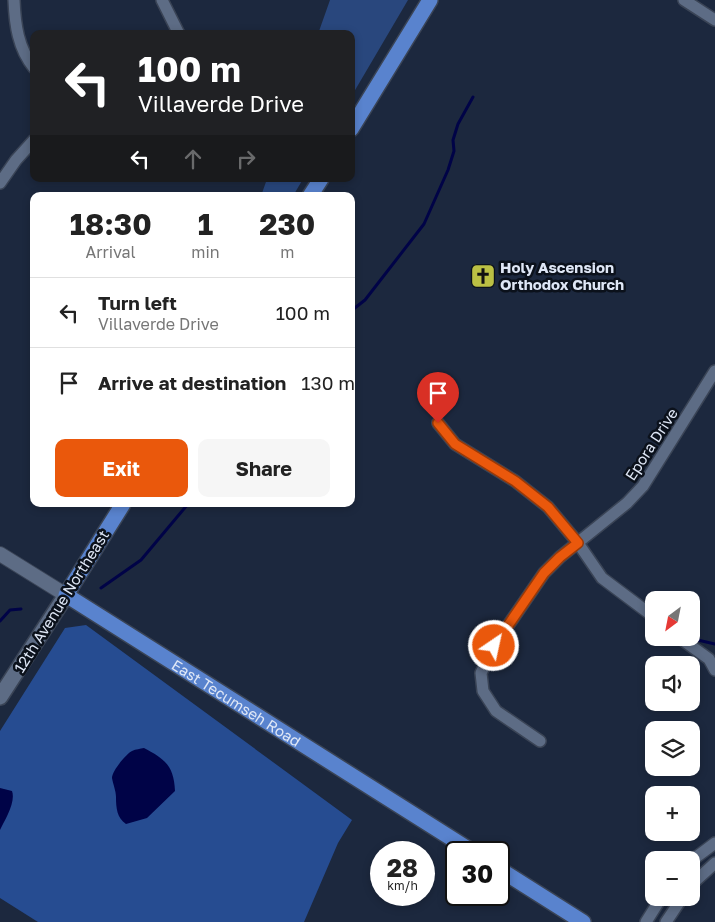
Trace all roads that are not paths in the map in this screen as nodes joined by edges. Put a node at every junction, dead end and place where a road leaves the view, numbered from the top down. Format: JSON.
{"nodes":[{"id":1,"x":14,"y":0,"type":"edge"},
{"id":2,"x":162,"y":0,"type":"edge"},
{"id":3,"x":430,"y":0,"type":"edge"},
{"id":4,"x":684,"y":0,"type":"edge"},
{"id":5,"x":715,"y":20,"type":"edge"},
{"id":6,"x":177,"y":30,"type":"edge"},
{"id":7,"x":30,"y":62,"type":"edge"},
{"id":8,"x":355,"y":122,"type":"edge"},
{"id":9,"x":30,"y":144,"type":"edge"},
{"id":10,"x":0,"y":184,"type":"edge"},
{"id":11,"x":715,"y":371,"type":"edge"},
{"id":12,"x":438,"y":423,"type":"dead end"},
{"id":13,"x":121,"y":507,"type":"edge"},
{"id":14,"x":578,"y":543,"type":"junction"},
{"id":15,"x":0,"y":554,"type":"edge"},
{"id":16,"x":66,"y":595,"type":"junction"},
{"id":17,"x":645,"y":610,"type":"edge"},
{"id":18,"x":691,"y":646,"type":"edge"},
{"id":19,"x":715,"y":670,"type":"edge"},
{"id":20,"x":0,"y":697,"type":"edge"},
{"id":21,"x":540,"y":741,"type":"dead end"},
{"id":22,"x":456,"y":841,"type":"edge"},
{"id":23,"x":715,"y":843,"type":"edge"},
{"id":24,"x":700,"y":854,"type":"edge"},
{"id":25,"x":715,"y":863,"type":"edge"},
{"id":26,"x":510,"y":876,"type":"edge"},
{"id":27,"x":700,"y":877,"type":"edge"},
{"id":28,"x":656,"y":906,"type":"edge"},
{"id":29,"x":677,"y":906,"type":"edge"},
{"id":30,"x":583,"y":922,"type":"edge"},
{"id":31,"x":646,"y":922,"type":"edge"},
{"id":32,"x":666,"y":922,"type":"edge"}],
"edges":[{"from":1,"to":7,"type":"street"},
{"from":2,"to":6,"type":"street"},
{"from":3,"to":8,"type":"main road"},
{"from":4,"to":5,"type":"street"},
{"from":9,"to":10,"type":"street"},
{"from":11,"to":14,"type":"street","name":"Epora Drive"},
{"from":12,"to":14,"type":"street"},
{"from":13,"to":16,"type":"main road","name":"12th Avenue Northeast"},
{"from":14,"to":17,"type":"street"},
{"from":14,"to":21,"type":"street","name":"Epora Drive"},
{"from":15,"to":16,"type":"street","name":"East Tecumseh Road"},
{"from":16,"to":20,"type":"main road","name":"12th Avenue Northeast"},
{"from":16,"to":22,"type":"main road","name":"East Tecumseh Road"},
{"from":18,"to":19,"type":"street"},
{"from":23,"to":24,"type":"street"},
{"from":25,"to":27,"type":"street"},
{"from":26,"to":30,"type":"main road"},
{"from":28,"to":31,"type":"street"},
{"from":29,"to":32,"type":"street"}]}
